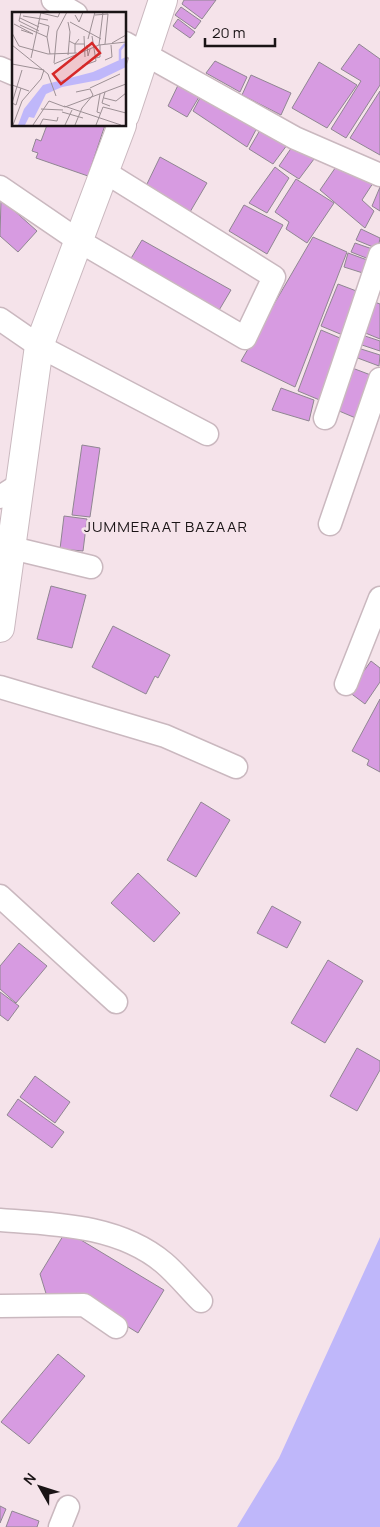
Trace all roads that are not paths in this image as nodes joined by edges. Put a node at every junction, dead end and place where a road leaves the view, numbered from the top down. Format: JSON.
{"nodes":[{"id":1,"x":53,"y":0,"type":"edge"},
{"id":2,"x":163,"y":0,"type":"edge"},
{"id":3,"x":73,"y":12,"type":"edge"},
{"id":4,"x":134,"y":49,"type":"edge"},
{"id":5,"x":0,"y":68,"type":"edge"},
{"id":6,"x":12,"y":73,"type":"edge"},
{"id":7,"x":126,"y":108,"type":"edge"},
{"id":8,"x":122,"y":126,"type":"edge"},
{"id":9,"x":105,"y":172,"type":"junction"},
{"id":10,"x":380,"y":174,"type":"edge"},
{"id":11,"x":0,"y":186,"type":"edge"},
{"id":12,"x":79,"y":240,"type":"junction"},
{"id":13,"x":380,"y":255,"type":"edge"},
{"id":14,"x":0,"y":319,"type":"edge"},
{"id":15,"x":39,"y":346,"type":"junction"},
{"id":16,"x":380,"y":379,"type":"edge"},
{"id":17,"x":325,"y":418,"type":"dead end"},
{"id":18,"x":208,"y":434,"type":"dead end"},
{"id":19,"x":11,"y":490,"type":"edge"},
{"id":20,"x":330,"y":524,"type":"dead end"},
{"id":21,"x":12,"y":548,"type":"junction"},
{"id":22,"x":91,"y":567,"type":"dead end"},
{"id":23,"x":380,"y":598,"type":"edge"},
{"id":24,"x":0,"y":628,"type":"edge"},
{"id":25,"x":346,"y":684,"type":"dead end"},
{"id":26,"x":0,"y":687,"type":"edge"},
{"id":27,"x":236,"y":767,"type":"dead end"},
{"id":28,"x":0,"y":896,"type":"edge"},
{"id":29,"x":116,"y":1002,"type":"dead end"},
{"id":30,"x":0,"y":1220,"type":"edge"},
{"id":31,"x":201,"y":1301,"type":"dead end"},
{"id":32,"x":0,"y":1306,"type":"edge"},
{"id":33,"x":116,"y":1327,"type":"dead end"}],
"edges":[{"from":1,"to":3,"type":"street"},
{"from":2,"to":4,"type":"main road"},
{"from":4,"to":7,"type":"main road"},
{"from":4,"to":10,"type":"street"},
{"from":5,"to":6,"type":"street"},
{"from":8,"to":9,"type":"main road"},
{"from":9,"to":12,"type":"main road"},
{"from":9,"to":12,"type":"street"},
{"from":11,"to":12,"type":"street"},
{"from":12,"to":15,"type":"main road"},
{"from":13,"to":17,"type":"street"},
{"from":14,"to":15,"type":"street"},
{"from":15,"to":18,"type":"street"},
{"from":15,"to":19,"type":"main road"},
{"from":16,"to":20,"type":"street"},
{"from":19,"to":21,"type":"main road"},
{"from":21,"to":22,"type":"street"},
{"from":21,"to":24,"type":"main road"},
{"from":23,"to":25,"type":"street"},
{"from":26,"to":27,"type":"street"},
{"from":28,"to":29,"type":"street"},
{"from":30,"to":31,"type":"street"},
{"from":32,"to":33,"type":"street"}]}
